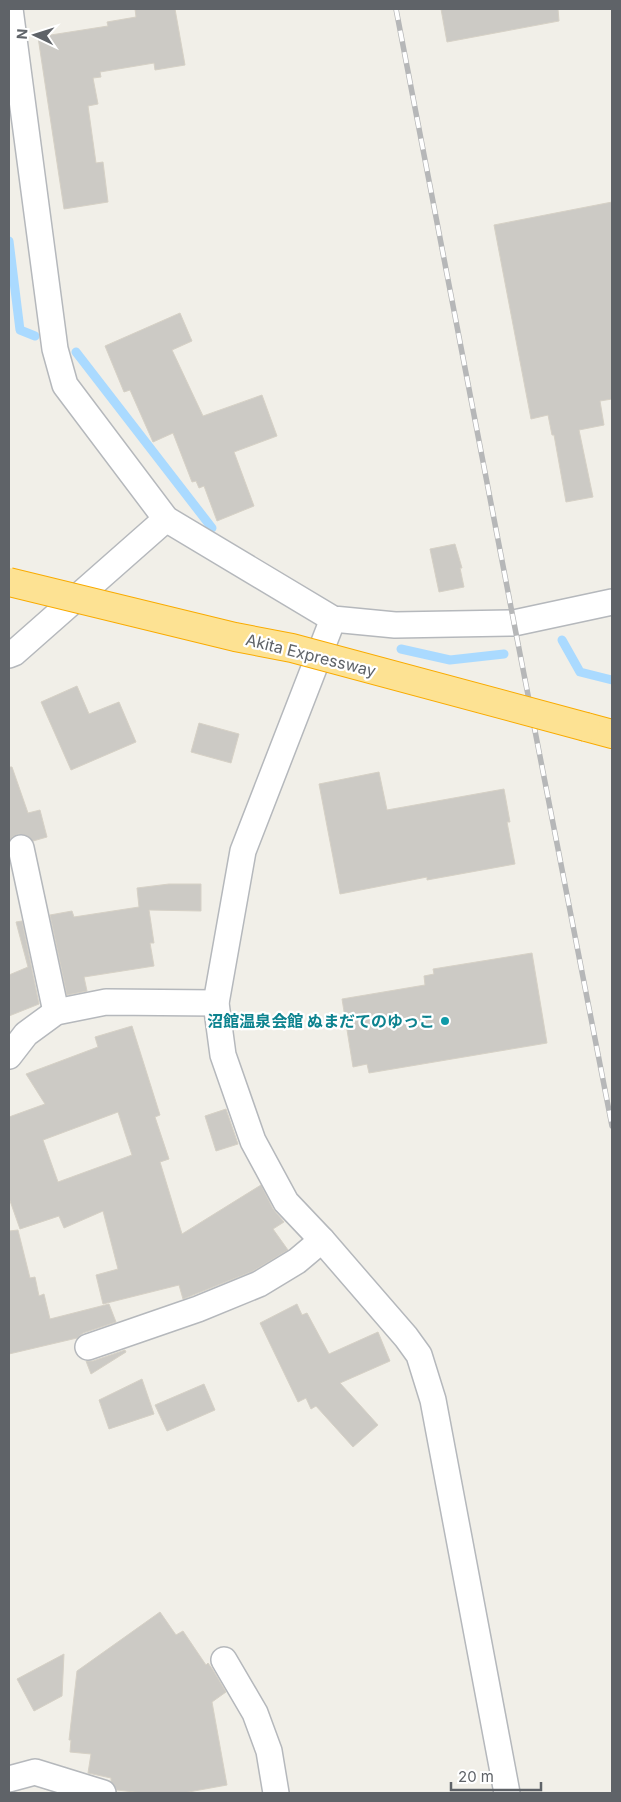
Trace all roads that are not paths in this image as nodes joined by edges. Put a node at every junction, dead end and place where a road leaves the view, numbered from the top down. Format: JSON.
{"nodes":[{"id":1,"x":10,"y":9,"type":"edge"},
{"id":2,"x":166,"y":519,"type":"junction"},
{"id":3,"x":9,"y":582,"type":"edge"},
{"id":4,"x":612,"y":602,"type":"edge"},
{"id":5,"x":333,"y":620,"type":"junction"},
{"id":6,"x":9,"y":655,"type":"edge"},
{"id":7,"x":612,"y":734,"type":"edge"},
{"id":8,"x":21,"y":848,"type":"dead end"},
{"id":9,"x":216,"y":1003,"type":"junction"},
{"id":10,"x":56,"y":1012,"type":"junction"},
{"id":11,"x":9,"y":1056,"type":"edge"},
{"id":12,"x":322,"y":1240,"type":"junction"},
{"id":13,"x":88,"y":1347,"type":"dead end"},
{"id":14,"x":224,"y":1660,"type":"dead end"},
{"id":15,"x":9,"y":1780,"type":"edge"},
{"id":16,"x":103,"y":1793,"type":"edge"},
{"id":17,"x":276,"y":1793,"type":"edge"},
{"id":18,"x":507,"y":1793,"type":"edge"}],
"edges":[{"from":1,"to":2,"type":"street"},
{"from":2,"to":5,"type":"street"},
{"from":2,"to":6,"type":"street"},
{"from":3,"to":7,"type":"highway","name":"Akita Expressway","bridge":true},
{"from":4,"to":5,"type":"street"},
{"from":5,"to":9,"type":"street"},
{"from":8,"to":10,"type":"street"},
{"from":9,"to":10,"type":"street"},
{"from":9,"to":12,"type":"street"},
{"from":10,"to":11,"type":"street"},
{"from":12,"to":13,"type":"street"},
{"from":12,"to":18,"type":"street"},
{"from":14,"to":17,"type":"street"},
{"from":15,"to":16,"type":"street"}]}
